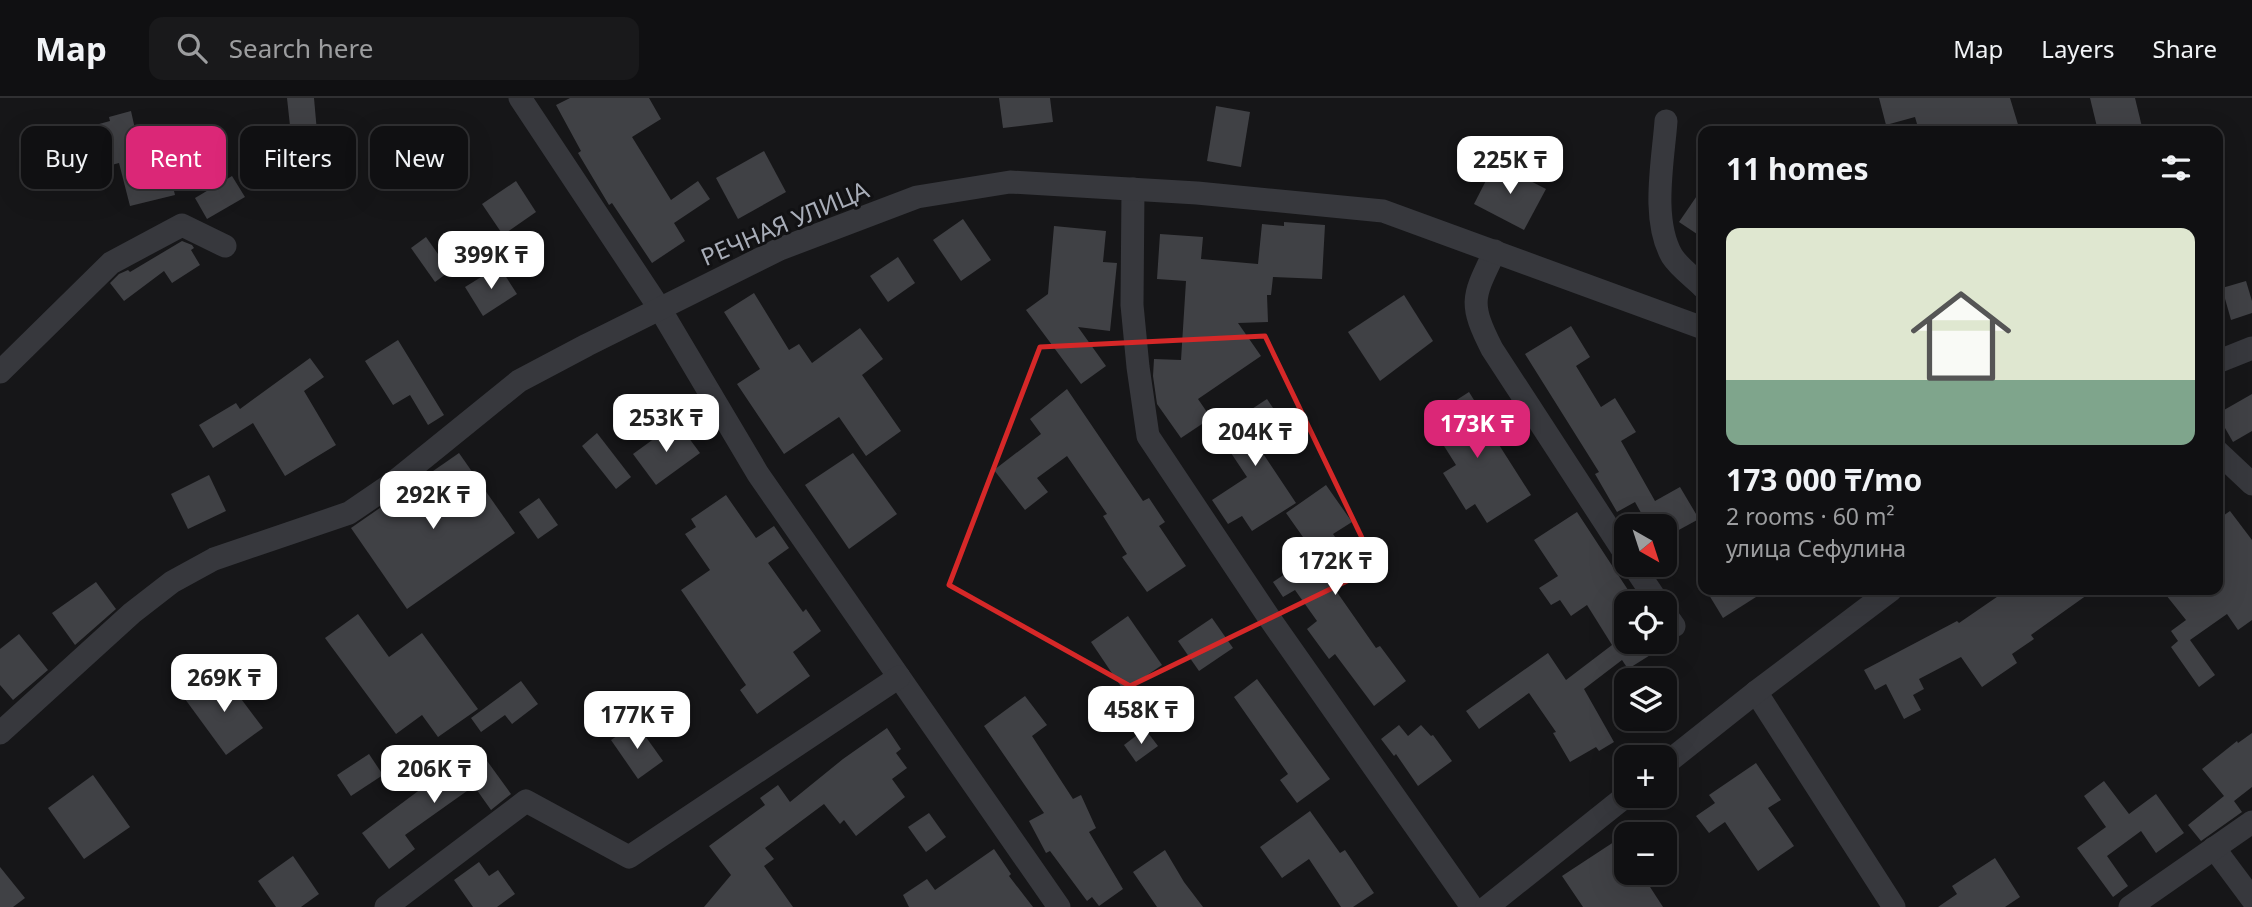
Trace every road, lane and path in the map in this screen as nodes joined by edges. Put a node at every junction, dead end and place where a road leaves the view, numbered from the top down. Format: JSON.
{"nodes":[{"id":1,"x":520,"y":98,"type":"edge"},
{"id":2,"x":1666,"y":121,"type":"dead end"},
{"id":3,"x":1133,"y":189,"type":"junction"},
{"id":4,"x":225,"y":246,"type":"dead end"},
{"id":5,"x":1495,"y":251,"type":"junction"},
{"id":6,"x":1698,"y":282,"type":"edge"},
{"id":7,"x":660,"y":309,"type":"junction"},
{"id":8,"x":1698,"y":326,"type":"edge"},
{"id":9,"x":2252,"y":348,"type":"edge"},
{"id":10,"x":2223,"y":360,"type":"edge"},
{"id":11,"x":0,"y":372,"type":"edge"},
{"id":12,"x":2223,"y":457,"type":"edge"},
{"id":13,"x":2252,"y":484,"type":"edge"},
{"id":14,"x":1614,"y":537,"type":"edge"},
{"id":15,"x":1884,"y":595,"type":"edge"},
{"id":16,"x":899,"y":677,"type":"junction"},
{"id":17,"x":1756,"y":692,"type":"junction"},
{"id":18,"x":0,"y":733,"type":"edge"},
{"id":19,"x":1677,"y":755,"type":"edge"},
{"id":20,"x":1614,"y":806,"type":"edge"},
{"id":21,"x":2252,"y":822,"type":"edge"},
{"id":22,"x":2214,"y":848,"type":"junction"},
{"id":23,"x":2252,"y":899,"type":"edge"},
{"id":24,"x":386,"y":907,"type":"edge"},
{"id":25,"x":1059,"y":907,"type":"edge"},
{"id":26,"x":1472,"y":907,"type":"edge"},
{"id":27,"x":1487,"y":907,"type":"edge"},
{"id":28,"x":1894,"y":907,"type":"edge"},
{"id":29,"x":2130,"y":907,"type":"edge"}],
"edges":[{"from":1,"to":7,"type":"street"},
{"from":2,"to":6,"type":"street"},
{"from":3,"to":5,"type":"street","name":"РЕЧНАЯ УЛИЦА"},
{"from":3,"to":7,"type":"street","name":"РЕЧНАЯ УЛИЦА"},
{"from":3,"to":26,"type":"street"},
{"from":4,"to":11,"type":"street"},
{"from":5,"to":8,"type":"street","name":"РЕЧНАЯ УЛИЦА"},
{"from":5,"to":14,"type":"street"},
{"from":7,"to":16,"type":"street"},
{"from":7,"to":18,"type":"street","name":"РЕЧНАЯ УЛИЦА"},
{"from":9,"to":10,"type":"street"},
{"from":12,"to":13,"type":"street"},
{"from":15,"to":17,"type":"street"},
{"from":16,"to":24,"type":"street"},
{"from":16,"to":25,"type":"street"},
{"from":17,"to":19,"type":"street"},
{"from":17,"to":28,"type":"street"},
{"from":20,"to":27,"type":"street"},
{"from":21,"to":22,"type":"street"},
{"from":22,"to":23,"type":"street"},
{"from":22,"to":29,"type":"street"}]}
